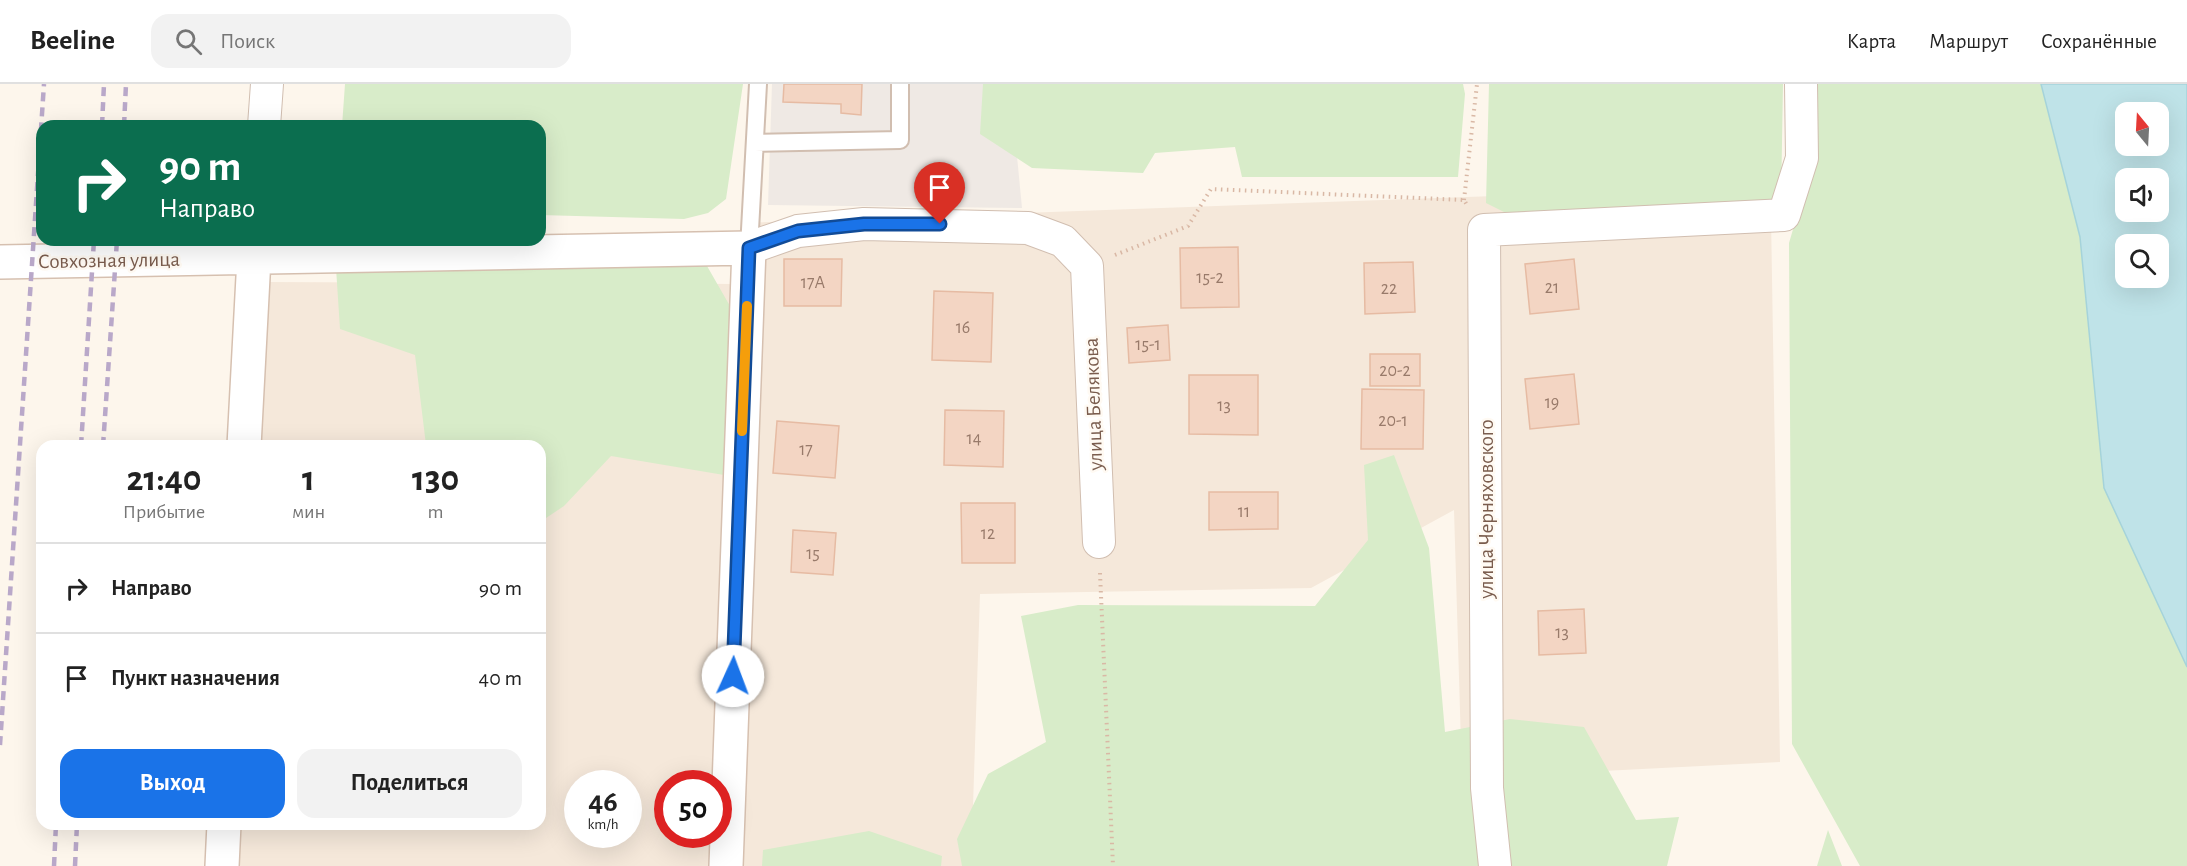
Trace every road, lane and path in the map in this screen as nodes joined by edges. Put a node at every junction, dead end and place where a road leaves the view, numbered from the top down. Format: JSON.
{"nodes":[{"id":1,"x":267,"y":84,"type":"edge"},
{"id":2,"x":758,"y":84,"type":"edge"},
{"id":3,"x":900,"y":84,"type":"edge"},
{"id":4,"x":1477,"y":84,"type":"edge"},
{"id":5,"x":1800,"y":84,"type":"edge"},
{"id":6,"x":264,"y":120,"type":"edge"},
{"id":7,"x":755,"y":143,"type":"junction"},
{"id":8,"x":1464,"y":201,"type":"junction"},
{"id":9,"x":1484,"y":230,"type":"junction"},
{"id":10,"x":749,"y":248,"type":"junction"},
{"id":11,"x":255,"y":249,"type":"edge"},
{"id":12,"x":0,"y":262,"type":"edge"},
{"id":13,"x":1087,"y":266,"type":"junction"},
{"id":14,"x":244,"y":440,"type":"edge"},
{"id":15,"x":1099,"y":542,"type":"joint"},
{"id":16,"x":224,"y":830,"type":"edge"},
{"id":17,"x":222,"y":866,"type":"edge"},
{"id":18,"x":726,"y":866,"type":"edge"},
{"id":19,"x":1113,"y":866,"type":"edge"},
{"id":20,"x":1495,"y":866,"type":"edge"}],
"edges":[{"from":1,"to":6,"type":"street"},
{"from":2,"to":7,"type":"lane"},
{"from":3,"to":7,"type":"lane"},
{"from":4,"to":8,"type":"path"},
{"from":5,"to":9,"type":"street"},
{"from":7,"to":10,"type":"lane"},
{"from":8,"to":9,"type":"path"},
{"from":8,"to":13,"type":"path"},
{"from":9,"to":20,"type":"street","name":"улица Черняховского"},
{"from":10,"to":11,"type":"main road","name":"Совхозная улица"},
{"from":10,"to":13,"type":"street"},
{"from":10,"to":18,"type":"main road"},
{"from":11,"to":12,"type":"main road","name":"Совхозная улица"},
{"from":11,"to":14,"type":"main road"},
{"from":13,"to":15,"type":"street","name":"улица Белякова"},
{"from":15,"to":19,"type":"path"},
{"from":16,"to":17,"type":"main road"}]}
